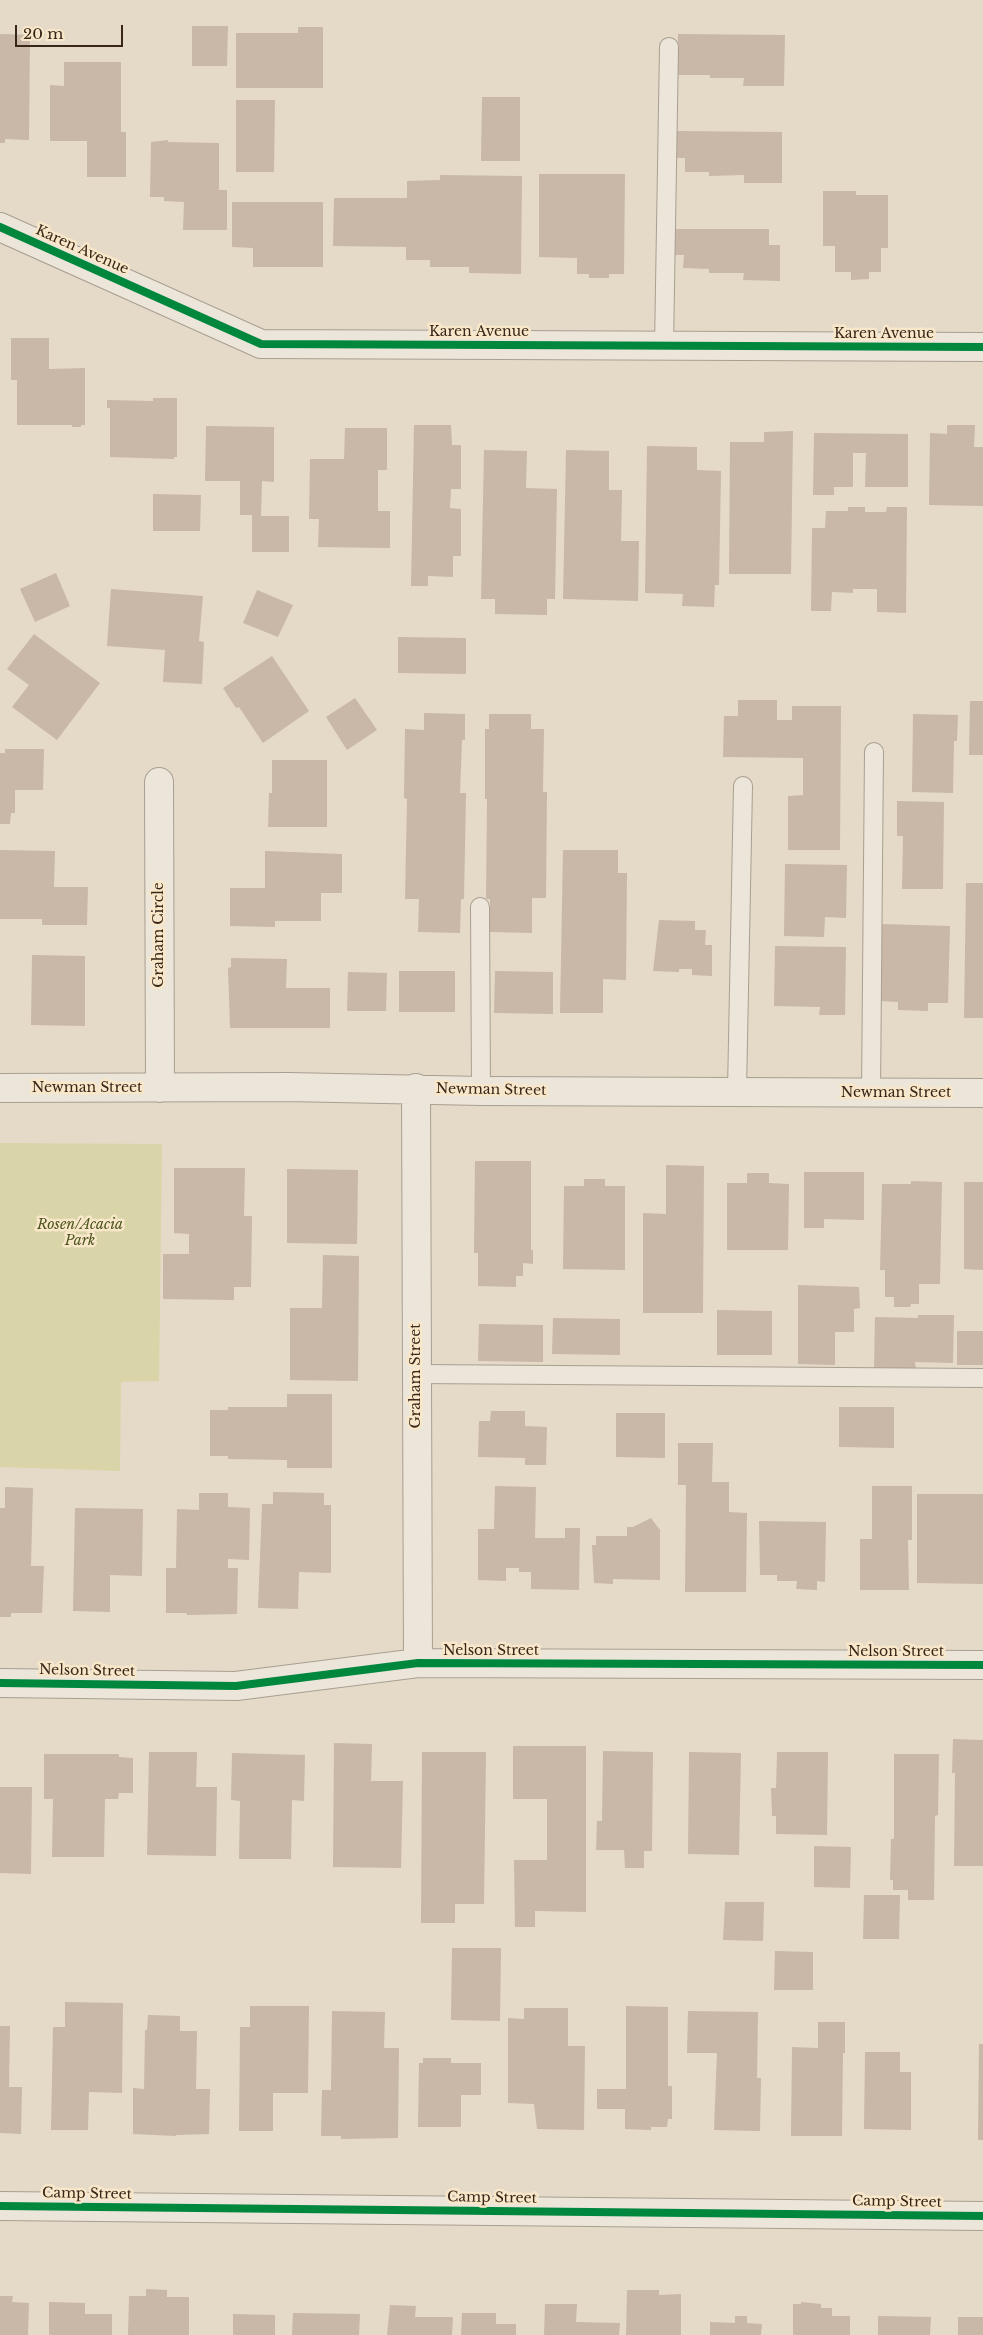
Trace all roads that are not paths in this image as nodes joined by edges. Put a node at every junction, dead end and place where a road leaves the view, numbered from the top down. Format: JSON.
{"nodes":[{"id":1,"x":669,"y":46,"type":"dead end"},
{"id":2,"x":0,"y":227,"type":"edge"},
{"id":3,"x":664,"y":346,"type":"junction"},
{"id":4,"x":983,"y":347,"type":"edge"},
{"id":5,"x":874,"y":752,"type":"dead end"},
{"id":6,"x":159,"y":782,"type":"dead end"},
{"id":7,"x":743,"y":786,"type":"dead end"},
{"id":8,"x":480,"y":907,"type":"dead end"},
{"id":9,"x":0,"y":1088,"type":"edge"},
{"id":10,"x":160,"y":1088,"type":"junction"},
{"id":11,"x":416,"y":1088,"type":"junction"},
{"id":12,"x":481,"y":1091,"type":"junction"},
{"id":13,"x":737,"y":1091,"type":"junction"},
{"id":14,"x":871,"y":1093,"type":"junction"},
{"id":15,"x":983,"y":1093,"type":"edge"},
{"id":16,"x":416,"y":1374,"type":"junction"},
{"id":17,"x":983,"y":1378,"type":"edge"},
{"id":18,"x":418,"y":1663,"type":"junction"},
{"id":19,"x":983,"y":1665,"type":"edge"},
{"id":20,"x":0,"y":1682,"type":"edge"},
{"id":21,"x":0,"y":2206,"type":"edge"},
{"id":22,"x":983,"y":2216,"type":"edge"}],
"edges":[{"from":1,"to":3,"type":"lane"},
{"from":2,"to":3,"type":"street","name":"Karen Avenue"},
{"from":3,"to":4,"type":"street","name":"Karen Avenue"},
{"from":5,"to":14,"type":"lane"},
{"from":6,"to":10,"type":"street","name":"Graham Circle"},
{"from":7,"to":13,"type":"lane"},
{"from":8,"to":12,"type":"lane"},
{"from":9,"to":10,"type":"street","name":"Newman Street"},
{"from":10,"to":11,"type":"street","name":"Newman Street"},
{"from":11,"to":12,"type":"street","name":"Newman Street"},
{"from":11,"to":16,"type":"street","name":"Graham Street"},
{"from":12,"to":13,"type":"street","name":"Newman Street"},
{"from":13,"to":14,"type":"street","name":"Newman Street"},
{"from":14,"to":15,"type":"street","name":"Newman Street"},
{"from":16,"to":17,"type":"lane"},
{"from":16,"to":18,"type":"street","name":"Graham Street"},
{"from":18,"to":19,"type":"street","name":"Nelson Street"},
{"from":18,"to":20,"type":"street","name":"Nelson Street"},
{"from":21,"to":22,"type":"street","name":"Camp Street"}]}
